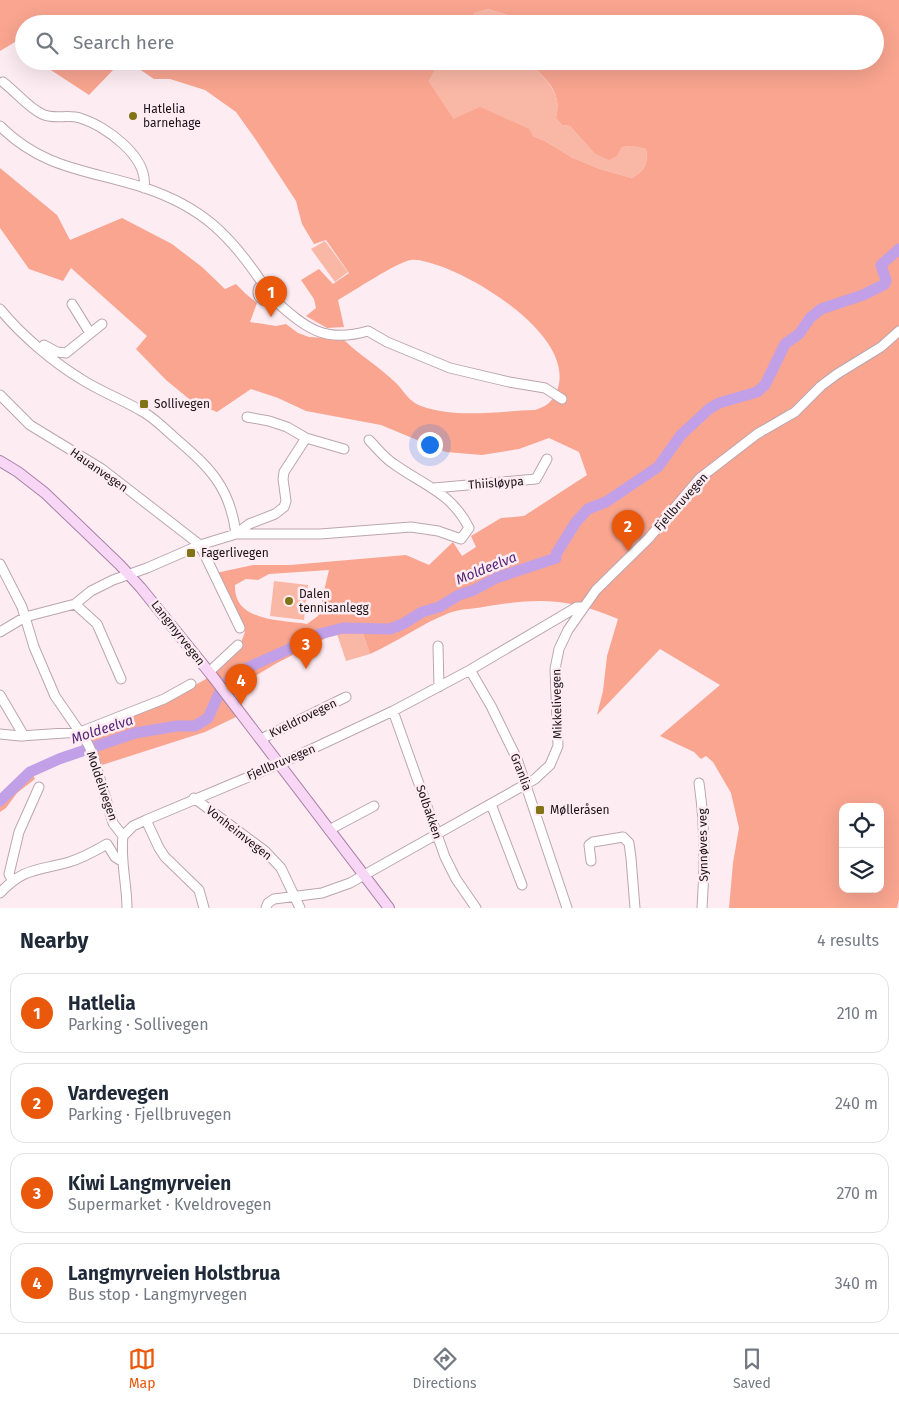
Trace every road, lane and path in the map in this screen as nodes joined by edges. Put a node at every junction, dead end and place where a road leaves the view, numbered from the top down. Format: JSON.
{"nodes":[{"id":1,"x":3,"y":82,"type":"dead end"},
{"id":2,"x":0,"y":126,"type":"edge"},
{"id":3,"x":144,"y":188,"type":"junction"},
{"id":4,"x":72,"y":304,"type":"dead end"},
{"id":5,"x":0,"y":309,"type":"edge"},
{"id":6,"x":102,"y":324,"type":"dead end"},
{"id":7,"x":899,"y":331,"type":"edge"},
{"id":8,"x":90,"y":333,"type":"junction"},
{"id":9,"x":34,"y":342,"type":"junction"},
{"id":10,"x":0,"y":395,"type":"edge"},
{"id":11,"x":562,"y":399,"type":"dead end"},
{"id":12,"x":247,"y":417,"type":"dead end"},
{"id":13,"x":306,"y":438,"type":"junction"},
{"id":14,"x":368,"y":440,"type":"dead end"},
{"id":15,"x":344,"y":449,"type":"dead end"},
{"id":16,"x":547,"y":459,"type":"dead end"},
{"id":17,"x":0,"y":461,"type":"edge"},
{"id":18,"x":434,"y":488,"type":"junction"},
{"id":19,"x":236,"y":534,"type":"junction"},
{"id":20,"x":200,"y":545,"type":"junction"},
{"id":21,"x":0,"y":564,"type":"edge"},
{"id":22,"x":129,"y":574,"type":"junction"},
{"id":23,"x":75,"y":604,"type":"junction"},
{"id":24,"x":583,"y":608,"type":"junction"},
{"id":25,"x":25,"y":617,"type":"junction"},
{"id":26,"x":240,"y":628,"type":"dead end"},
{"id":27,"x":0,"y":632,"type":"edge"},
{"id":28,"x":238,"y":645,"type":"dead end"},
{"id":29,"x":438,"y":646,"type":"dead end"},
{"id":30,"x":470,"y":670,"type":"junction"},
{"id":31,"x":211,"y":675,"type":"junction"},
{"id":32,"x":120,"y":679,"type":"dead end"},
{"id":33,"x":191,"y":684,"type":"dead end"},
{"id":34,"x":439,"y":687,"type":"junction"},
{"id":35,"x":0,"y":695,"type":"edge"},
{"id":36,"x":346,"y":698,"type":"dead end"},
{"id":37,"x":394,"y":711,"type":"junction"},
{"id":38,"x":80,"y":732,"type":"junction"},
{"id":39,"x":0,"y":734,"type":"edge"},
{"id":40,"x":24,"y":736,"type":"junction"},
{"id":41,"x":260,"y":739,"type":"junction"},
{"id":42,"x":279,"y":764,"type":"junction"},
{"id":43,"x":699,"y":782,"type":"dead end"},
{"id":44,"x":527,"y":784,"type":"junction"},
{"id":45,"x":39,"y":787,"type":"dead end"},
{"id":46,"x":194,"y":798,"type":"junction"},
{"id":47,"x":491,"y":804,"type":"junction"},
{"id":48,"x":374,"y":806,"type":"dead end"},
{"id":49,"x":146,"y":820,"type":"junction"},
{"id":50,"x":329,"y":830,"type":"junction"},
{"id":51,"x":437,"y":835,"type":"junction"},
{"id":52,"x":123,"y":836,"type":"junction"},
{"id":53,"x":591,"y":861,"type":"dead end"},
{"id":54,"x":123,"y":862,"type":"junction"},
{"id":55,"x":364,"y":876,"type":"junction"},
{"id":56,"x":12,"y":880,"type":"junction"},
{"id":57,"x":522,"y":885,"type":"dead end"},
{"id":58,"x":0,"y":893,"type":"edge"},
{"id":59,"x":296,"y":897,"type":"junction"},
{"id":60,"x":127,"y":908,"type":"edge"},
{"id":61,"x":204,"y":908,"type":"edge"},
{"id":62,"x":266,"y":908,"type":"edge"},
{"id":63,"x":300,"y":908,"type":"edge"},
{"id":64,"x":388,"y":908,"type":"edge"},
{"id":65,"x":476,"y":908,"type":"edge"},
{"id":66,"x":567,"y":908,"type":"edge"},
{"id":67,"x":635,"y":908,"type":"edge"},
{"id":68,"x":702,"y":908,"type":"edge"}],
"edges":[{"from":1,"to":3,"type":"street"},
{"from":2,"to":3,"type":"street"},
{"from":3,"to":11,"type":"street"},
{"from":4,"to":8,"type":"street"},
{"from":5,"to":9,"type":"street"},
{"from":6,"to":8,"type":"street"},
{"from":7,"to":24,"type":"street","name":"Fjellbruvegen"},
{"from":8,"to":9,"type":"street"},
{"from":9,"to":19,"type":"street"},
{"from":10,"to":20,"type":"street","name":"Hauanvegen"},
{"from":12,"to":13,"type":"street"},
{"from":13,"to":15,"type":"street"},
{"from":13,"to":19,"type":"street"},
{"from":14,"to":18,"type":"street"},
{"from":16,"to":18,"type":"street","name":"Thiisløypa"},
{"from":17,"to":22,"type":"main road","name":"Langmyrvegen"},
{"from":18,"to":19,"type":"street"},
{"from":19,"to":20,"type":"street"},
{"from":20,"to":22,"type":"street"},
{"from":20,"to":26,"type":"street"},
{"from":21,"to":25,"type":"street","name":"Moldelivegen"},
{"from":22,"to":23,"type":"street"},
{"from":22,"to":31,"type":"main road","name":"Langmyrvegen"},
{"from":23,"to":25,"type":"street"},
{"from":23,"to":32,"type":"street"},
{"from":24,"to":30,"type":"street","name":"Fjellbruvegen"},
{"from":24,"to":44,"type":"street","name":"Mikkelivegen"},
{"from":25,"to":27,"type":"street"},
{"from":25,"to":38,"type":"street","name":"Moldelivegen"},
{"from":28,"to":31,"type":"street"},
{"from":29,"to":34,"type":"street"},
{"from":30,"to":34,"type":"street","name":"Fjellbruvegen"},
{"from":30,"to":44,"type":"street","name":"Granlia"},
{"from":31,"to":41,"type":"main road","name":"Langmyrvegen"},
{"from":33,"to":38,"type":"street"},
{"from":34,"to":37,"type":"street","name":"Fjellbruvegen"},
{"from":35,"to":40,"type":"street"},
{"from":36,"to":41,"type":"street","name":"Kveldrovegen"},
{"from":37,"to":42,"type":"street","name":"Fjellbruvegen"},
{"from":37,"to":51,"type":"street","name":"Solbakken"},
{"from":38,"to":40,"type":"street"},
{"from":38,"to":52,"type":"street","name":"Moldelivegen"},
{"from":39,"to":40,"type":"street"},
{"from":41,"to":42,"type":"main road","name":"Langmyrvegen"},
{"from":42,"to":46,"type":"street","name":"Fjellbruvegen"},
{"from":42,"to":50,"type":"main road","name":"Langmyrvegen"},
{"from":43,"to":68,"type":"street","name":"Synnøves veg"},
{"from":44,"to":47,"type":"street","name":"Mikkelivegen"},
{"from":44,"to":66,"type":"street","name":"Granlia"},
{"from":45,"to":56,"type":"street"},
{"from":46,"to":49,"type":"street","name":"Fjellbruvegen"},
{"from":46,"to":59,"type":"street","name":"Vonheimvegen"},
{"from":47,"to":51,"type":"street","name":"Mikkelivegen"},
{"from":47,"to":57,"type":"street"},
{"from":48,"to":50,"type":"street"},
{"from":49,"to":52,"type":"street","name":"Fjellbruvegen"},
{"from":49,"to":61,"type":"street"},
{"from":50,"to":55,"type":"main road","name":"Langmyrvegen"},
{"from":51,"to":55,"type":"street","name":"Mikkelivegen"},
{"from":51,"to":65,"type":"street","name":"Solbakken"},
{"from":52,"to":54,"type":"street","name":"Moldelivegen"},
{"from":53,"to":67,"type":"street"},
{"from":54,"to":56,"type":"street"},
{"from":54,"to":60,"type":"street","name":"Moldelivegen"},
{"from":55,"to":59,"type":"street","name":"Mikkelivegen"},
{"from":55,"to":64,"type":"main road","name":"Langmyrvegen"},
{"from":56,"to":58,"type":"street"},
{"from":59,"to":62,"type":"street","name":"Mikkelivegen"},
{"from":59,"to":63,"type":"street","name":"Vonheimvegen"}]}
